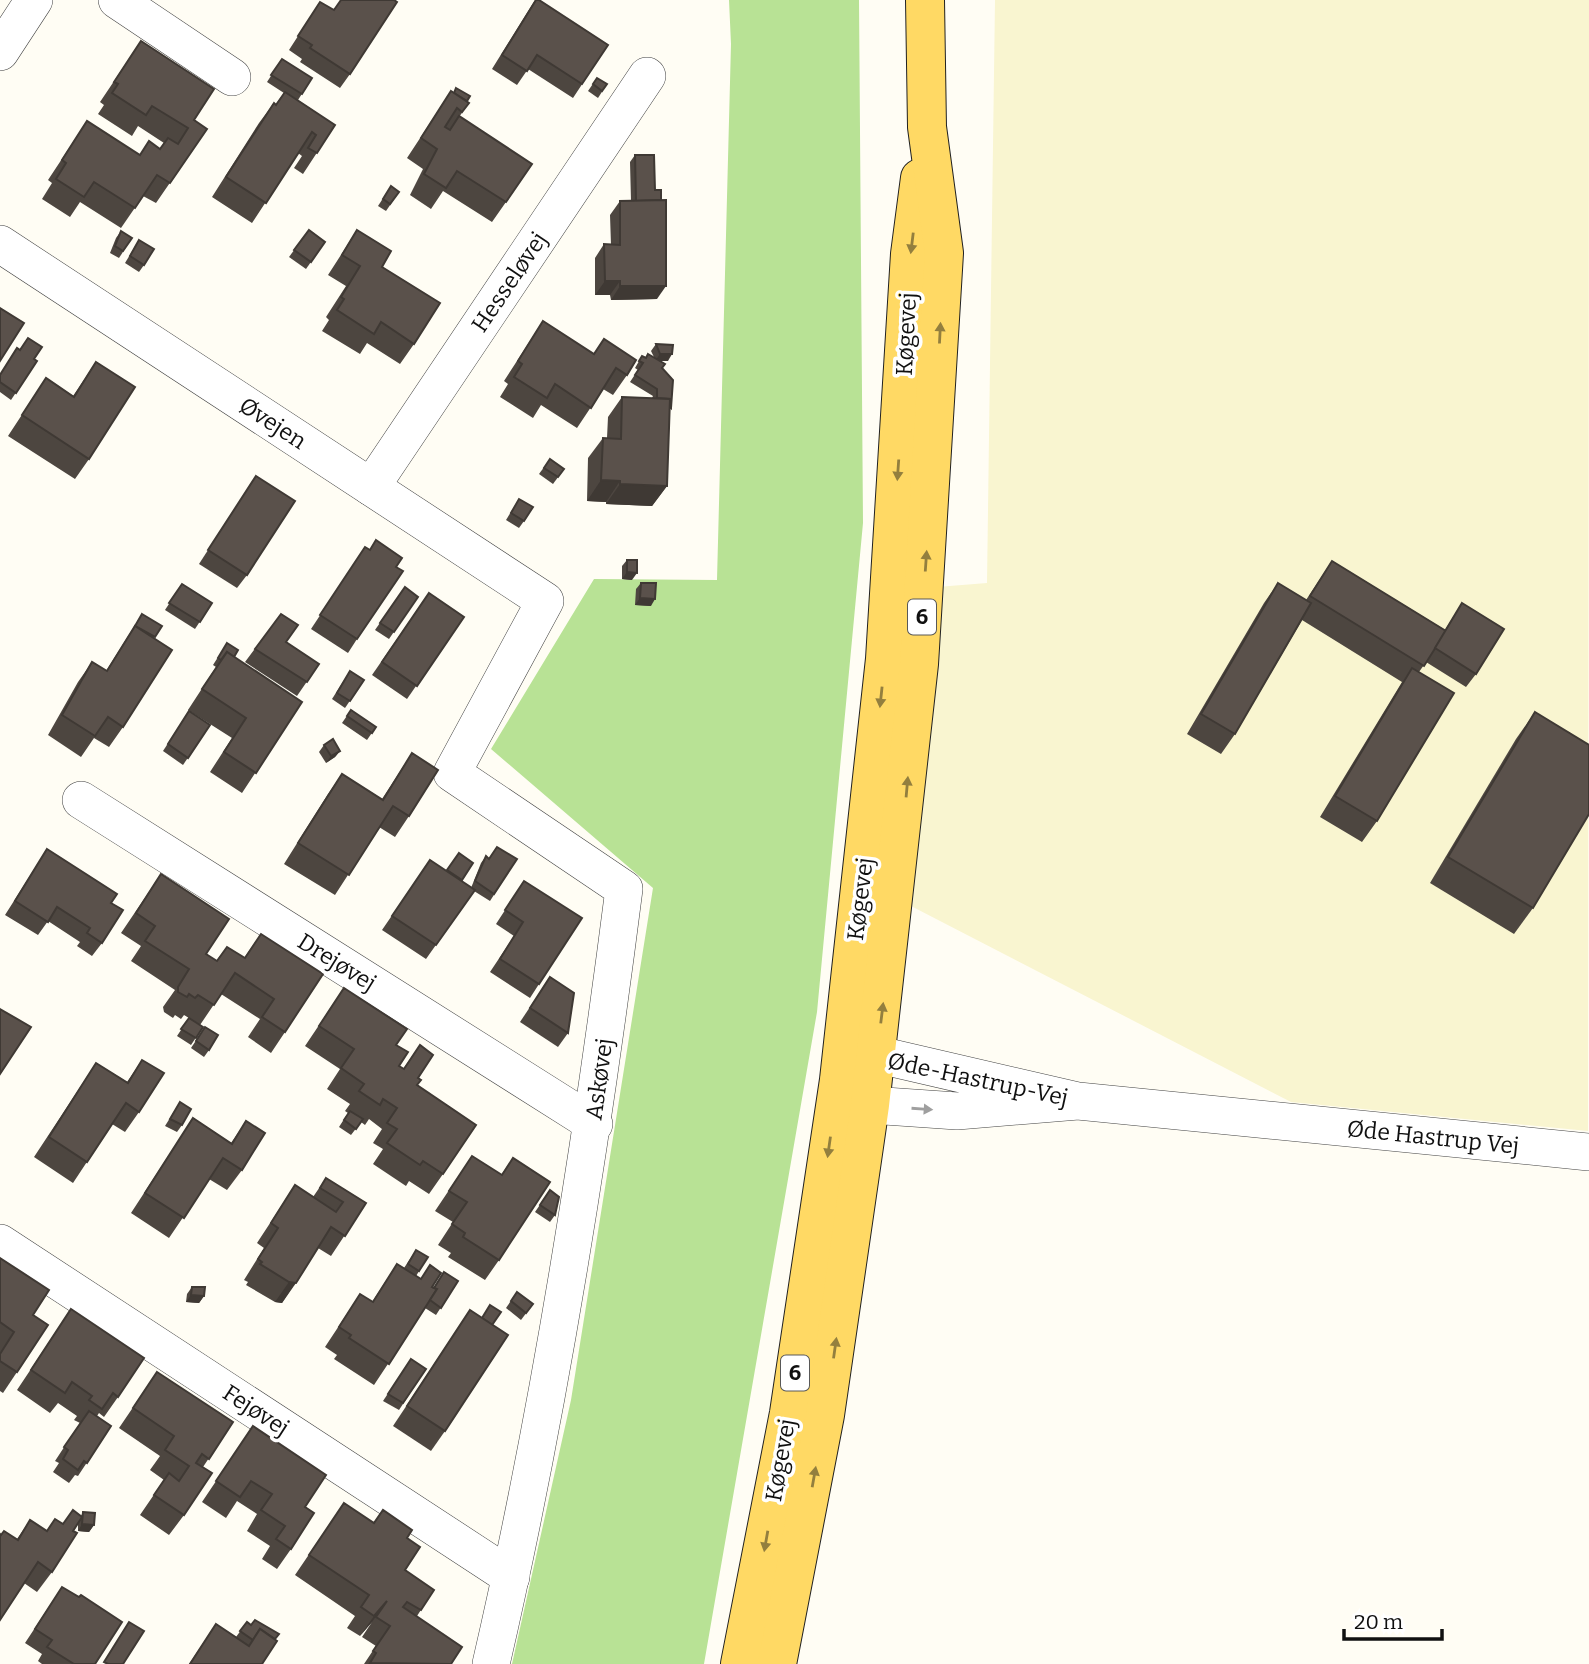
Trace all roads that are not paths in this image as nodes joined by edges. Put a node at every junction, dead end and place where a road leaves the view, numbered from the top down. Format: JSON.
{"nodes":[{"id":1,"x":34,"y":0,"type":"edge"},
{"id":2,"x":117,"y":0,"type":"edge"},
{"id":3,"x":925,"y":0,"type":"edge"},
{"id":4,"x":0,"y":52,"type":"edge"},
{"id":5,"x":647,"y":76,"type":"dead end"},
{"id":6,"x":232,"y":77,"type":"dead end"},
{"id":7,"x":927,"y":127,"type":"junction"},
{"id":8,"x":0,"y":244,"type":"edge"},
{"id":9,"x":371,"y":487,"type":"junction"},
{"id":10,"x":545,"y":601,"type":"joint"},
{"id":11,"x":81,"y":800,"type":"dead end"},
{"id":12,"x":877,"y":1057,"type":"junction"},
{"id":13,"x":839,"y":1080,"type":"junction"},
{"id":14,"x":1079,"y":1101,"type":"junction"},
{"id":15,"x":870,"y":1105,"type":"junction"},
{"id":16,"x":1276,"y":1121,"type":"joint"},
{"id":17,"x":594,"y":1124,"type":"junction"},
{"id":18,"x":1589,"y":1152,"type":"edge"},
{"id":19,"x":0,"y":1243,"type":"edge"},
{"id":20,"x":511,"y":1577,"type":"junction"},
{"id":21,"x":491,"y":1664,"type":"edge"},
{"id":22,"x":740,"y":1664,"type":"edge"},
{"id":23,"x":777,"y":1664,"type":"edge"}],
"edges":[{"from":1,"to":4,"type":"street"},
{"from":2,"to":6,"type":"street"},
{"from":3,"to":7,"type":"main road","name":"Køgevej","number":"6"},
{"from":5,"to":9,"type":"street","name":"Hesseløvej"},
{"from":12,"to":7,"type":"main road","name":"Køgevej","number":"6","one_way":true},
{"from":7,"to":13,"type":"main road","name":"Køgevej","number":"6","one_way":true},
{"from":8,"to":9,"type":"street","name":"Øvejen"},
{"from":9,"to":10,"type":"street","name":"Øvejen"},
{"from":10,"to":17,"type":"street","name":"Askøvej"},
{"from":11,"to":17,"type":"street","name":"Drejøvej"},
{"from":12,"to":13,"type":"street","name":"Øde-Hastrup-Vej"},
{"from":12,"to":14,"type":"street","name":"Øde-Hastrup-Vej"},
{"from":12,"to":15,"type":"main road","name":"Køgevej","number":"6"},
{"from":13,"to":15,"type":"street"},
{"from":13,"to":22,"type":"main road","name":"Køgevej","number":"6","one_way":true},
{"from":15,"to":14,"type":"street","name":"Øde-Hastrup-Vej","one_way":true},
{"from":14,"to":16,"type":"street","name":"Øde-Hastrup-Vej"},
{"from":23,"to":15,"type":"main road","name":"Køgevej","number":"6","one_way":true},
{"from":16,"to":18,"type":"street","name":"Øde Hastrup Vej"},
{"from":17,"to":20,"type":"street","name":"Askøvej"},
{"from":19,"to":20,"type":"street","name":"Fejøvej"},
{"from":20,"to":21,"type":"street","name":"Askøvej"}]}
